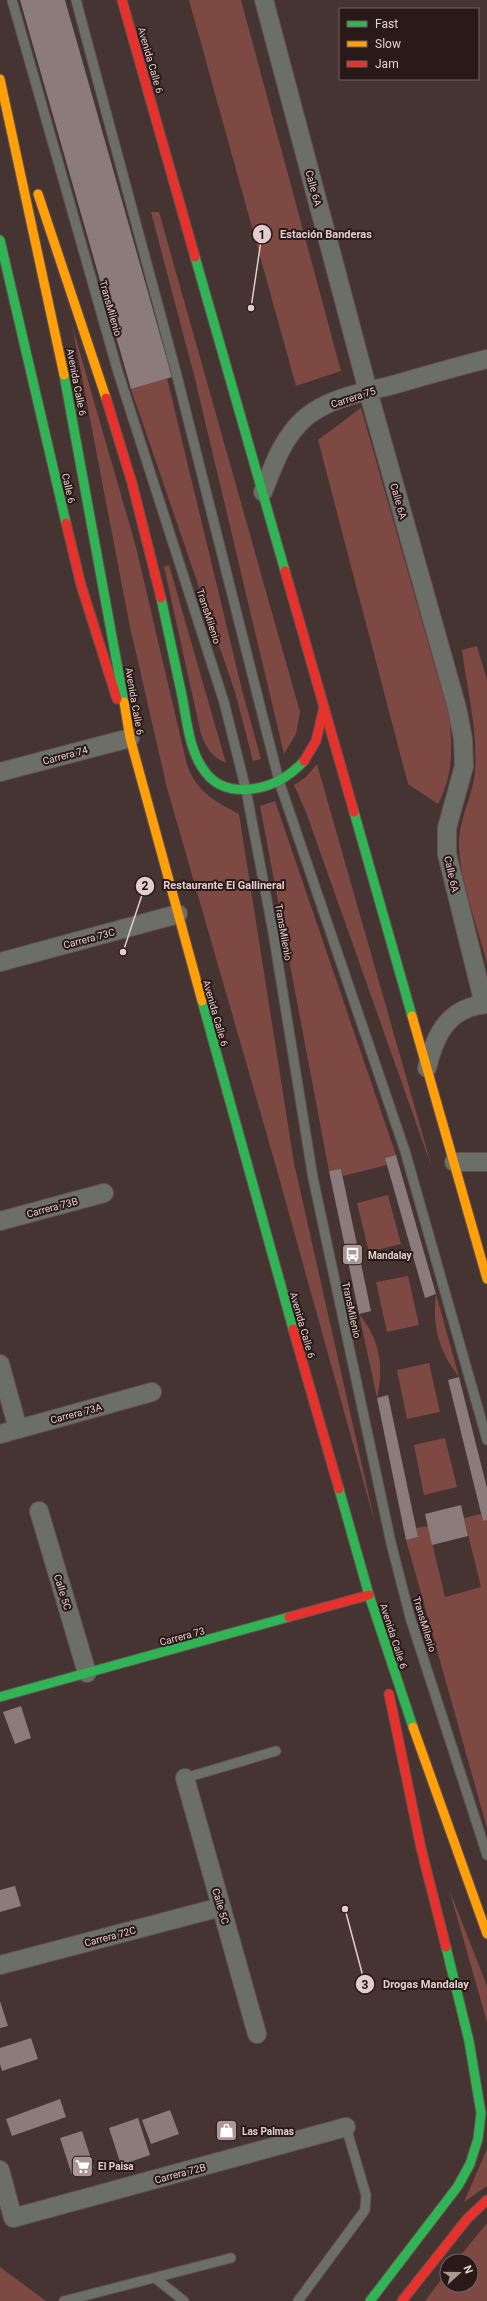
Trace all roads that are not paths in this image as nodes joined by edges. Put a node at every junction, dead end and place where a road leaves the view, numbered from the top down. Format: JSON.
{"nodes":[{"id":1,"x":12,"y":0,"type":"edge"},
{"id":2,"x":76,"y":0,"type":"edge"},
{"id":3,"x":122,"y":0,"type":"edge"},
{"id":4,"x":264,"y":0,"type":"edge"},
{"id":5,"x":0,"y":79,"type":"edge"},
{"id":6,"x":5,"y":96,"type":"junction"},
{"id":7,"x":30,"y":170,"type":"dead end"},
{"id":8,"x":35,"y":185,"type":"dead end"},
{"id":9,"x":0,"y":240,"type":"edge"},
{"id":10,"x":3,"y":259,"type":"edge"},
{"id":11,"x":487,"y":359,"type":"edge"},
{"id":12,"x":368,"y":391,"type":"junction"},
{"id":13,"x":263,"y":492,"type":"junction"},
{"id":14,"x":324,"y":704,"type":"junction"},
{"id":15,"x":130,"y":738,"type":"junction"},
{"id":16,"x":0,"y":772,"type":"edge"},
{"id":17,"x":279,"y":781,"type":"junction"},
{"id":18,"x":246,"y":790,"type":"junction"},
{"id":19,"x":178,"y":914,"type":"junction"},
{"id":20,"x":0,"y":962,"type":"edge"},
{"id":21,"x":486,"y":1004,"type":"edge"},
{"id":22,"x":427,"y":1068,"type":"junction"},
{"id":23,"x":454,"y":1162,"type":"junction"},
{"id":24,"x":487,"y":1162,"type":"edge"},
{"id":25,"x":104,"y":1193,"type":"dead end"},
{"id":26,"x":0,"y":1222,"type":"edge"},
{"id":27,"x":487,"y":1279,"type":"edge"},
{"id":28,"x":0,"y":1364,"type":"edge"},
{"id":29,"x":152,"y":1392,"type":"dead end"},
{"id":30,"x":18,"y":1429,"type":"junction"},
{"id":31,"x":0,"y":1434,"type":"edge"},
{"id":32,"x":487,"y":1440,"type":"edge"},
{"id":33,"x":39,"y":1511,"type":"dead end"},
{"id":34,"x":369,"y":1595,"type":"junction"},
{"id":35,"x":385,"y":1672,"type":"dead end"},
{"id":36,"x":87,"y":1673,"type":"junction"},
{"id":37,"x":388,"y":1687,"type":"dead end"},
{"id":38,"x":0,"y":1697,"type":"edge"},
{"id":39,"x":276,"y":1751,"type":"dead end"},
{"id":40,"x":185,"y":1778,"type":"joint"},
{"id":41,"x":487,"y":1855,"type":"edge"},
{"id":42,"x":221,"y":1907,"type":"junction"},
{"id":43,"x":487,"y":1934,"type":"edge"},
{"id":44,"x":0,"y":1965,"type":"edge"},
{"id":45,"x":257,"y":2034,"type":"dead end"},
{"id":46,"x":346,"y":2128,"type":"joint"},
{"id":47,"x":0,"y":2170,"type":"edge"},
{"id":48,"x":487,"y":2200,"type":"edge"},
{"id":49,"x":232,"y":2258,"type":"dead end"},
{"id":50,"x":155,"y":2278,"type":"junction"},
{"id":51,"x":64,"y":2301,"type":"edge"},
{"id":52,"x":184,"y":2301,"type":"edge"},
{"id":53,"x":298,"y":2301,"type":"edge"},
{"id":54,"x":370,"y":2301,"type":"edge"},
{"id":55,"x":402,"y":2301,"type":"edge"}],
"edges":[{"from":1,"to":18,"type":"lane","name":"TransMilenio"},
{"from":2,"to":17,"type":"lane"},
{"from":3,"to":13,"type":"main road","name":"Avenida Calle 6"},
{"from":4,"to":12,"type":"street","name":"Calle 6A"},
{"from":5,"to":6,"type":"main road","name":"Avenida Calle 6"},
{"from":6,"to":7,"type":"main road"},
{"from":6,"to":15,"type":"main road","name":"Avenida Calle 6"},
{"from":8,"to":18,"type":"main road"},
{"from":9,"to":10,"type":"main road","name":"Calle 6"},
{"from":10,"to":15,"type":"main road","name":"Calle 6"},
{"from":11,"to":12,"type":"street","name":"Carrera 75"},
{"from":12,"to":13,"type":"street","name":"Carrera 75"},
{"from":12,"to":21,"type":"street","name":"Calle 6A"},
{"from":13,"to":14,"type":"main road","name":"Avenida Calle 6"},
{"from":14,"to":17,"type":"main road"},
{"from":14,"to":22,"type":"main road","name":"Avenida Calle 6"},
{"from":15,"to":16,"type":"street","name":"Carrera 74"},
{"from":15,"to":19,"type":"main road","name":"Avenida Calle 6"},
{"from":17,"to":18,"type":"main road"},
{"from":17,"to":32,"type":"lane"},
{"from":18,"to":41,"type":"lane","name":"TransMilenio"},
{"from":19,"to":20,"type":"street","name":"Carrera 73C"},
{"from":19,"to":34,"type":"main road","name":"Avenida Calle 6"},
{"from":21,"to":22,"type":"street"},
{"from":22,"to":23,"type":"main road","name":"Avenida Calle 6"},
{"from":23,"to":24,"type":"street"},
{"from":23,"to":27,"type":"main road","name":"Avenida Calle 6"},
{"from":25,"to":26,"type":"street","name":"Carrera 73B"},
{"from":28,"to":30,"type":"street"},
{"from":29,"to":30,"type":"street","name":"Carrera 73A"},
{"from":30,"to":31,"type":"street","name":"Carrera 73A"},
{"from":33,"to":36,"type":"street","name":"Calle 5C"},
{"from":34,"to":35,"type":"main road"},
{"from":34,"to":36,"type":"main road","name":"Carrera 73"},
{"from":34,"to":43,"type":"main road","name":"Avenida Calle 6"},
{"from":36,"to":38,"type":"main road","name":"Carrera 73"},
{"from":37,"to":54,"type":"main road"},
{"from":39,"to":40,"type":"lane"},
{"from":40,"to":42,"type":"street","name":"Calle 5C"},
{"from":42,"to":44,"type":"street","name":"Carrera 72C"},
{"from":42,"to":45,"type":"street","name":"Calle 5C"},
{"from":46,"to":47,"type":"street","name":"Carrera 72B"},
{"from":46,"to":53,"type":"lane"},
{"from":48,"to":55,"type":"main road"},
{"from":49,"to":50,"type":"lane"},
{"from":50,"to":51,"type":"lane"},
{"from":50,"to":52,"type":"lane"}]}
